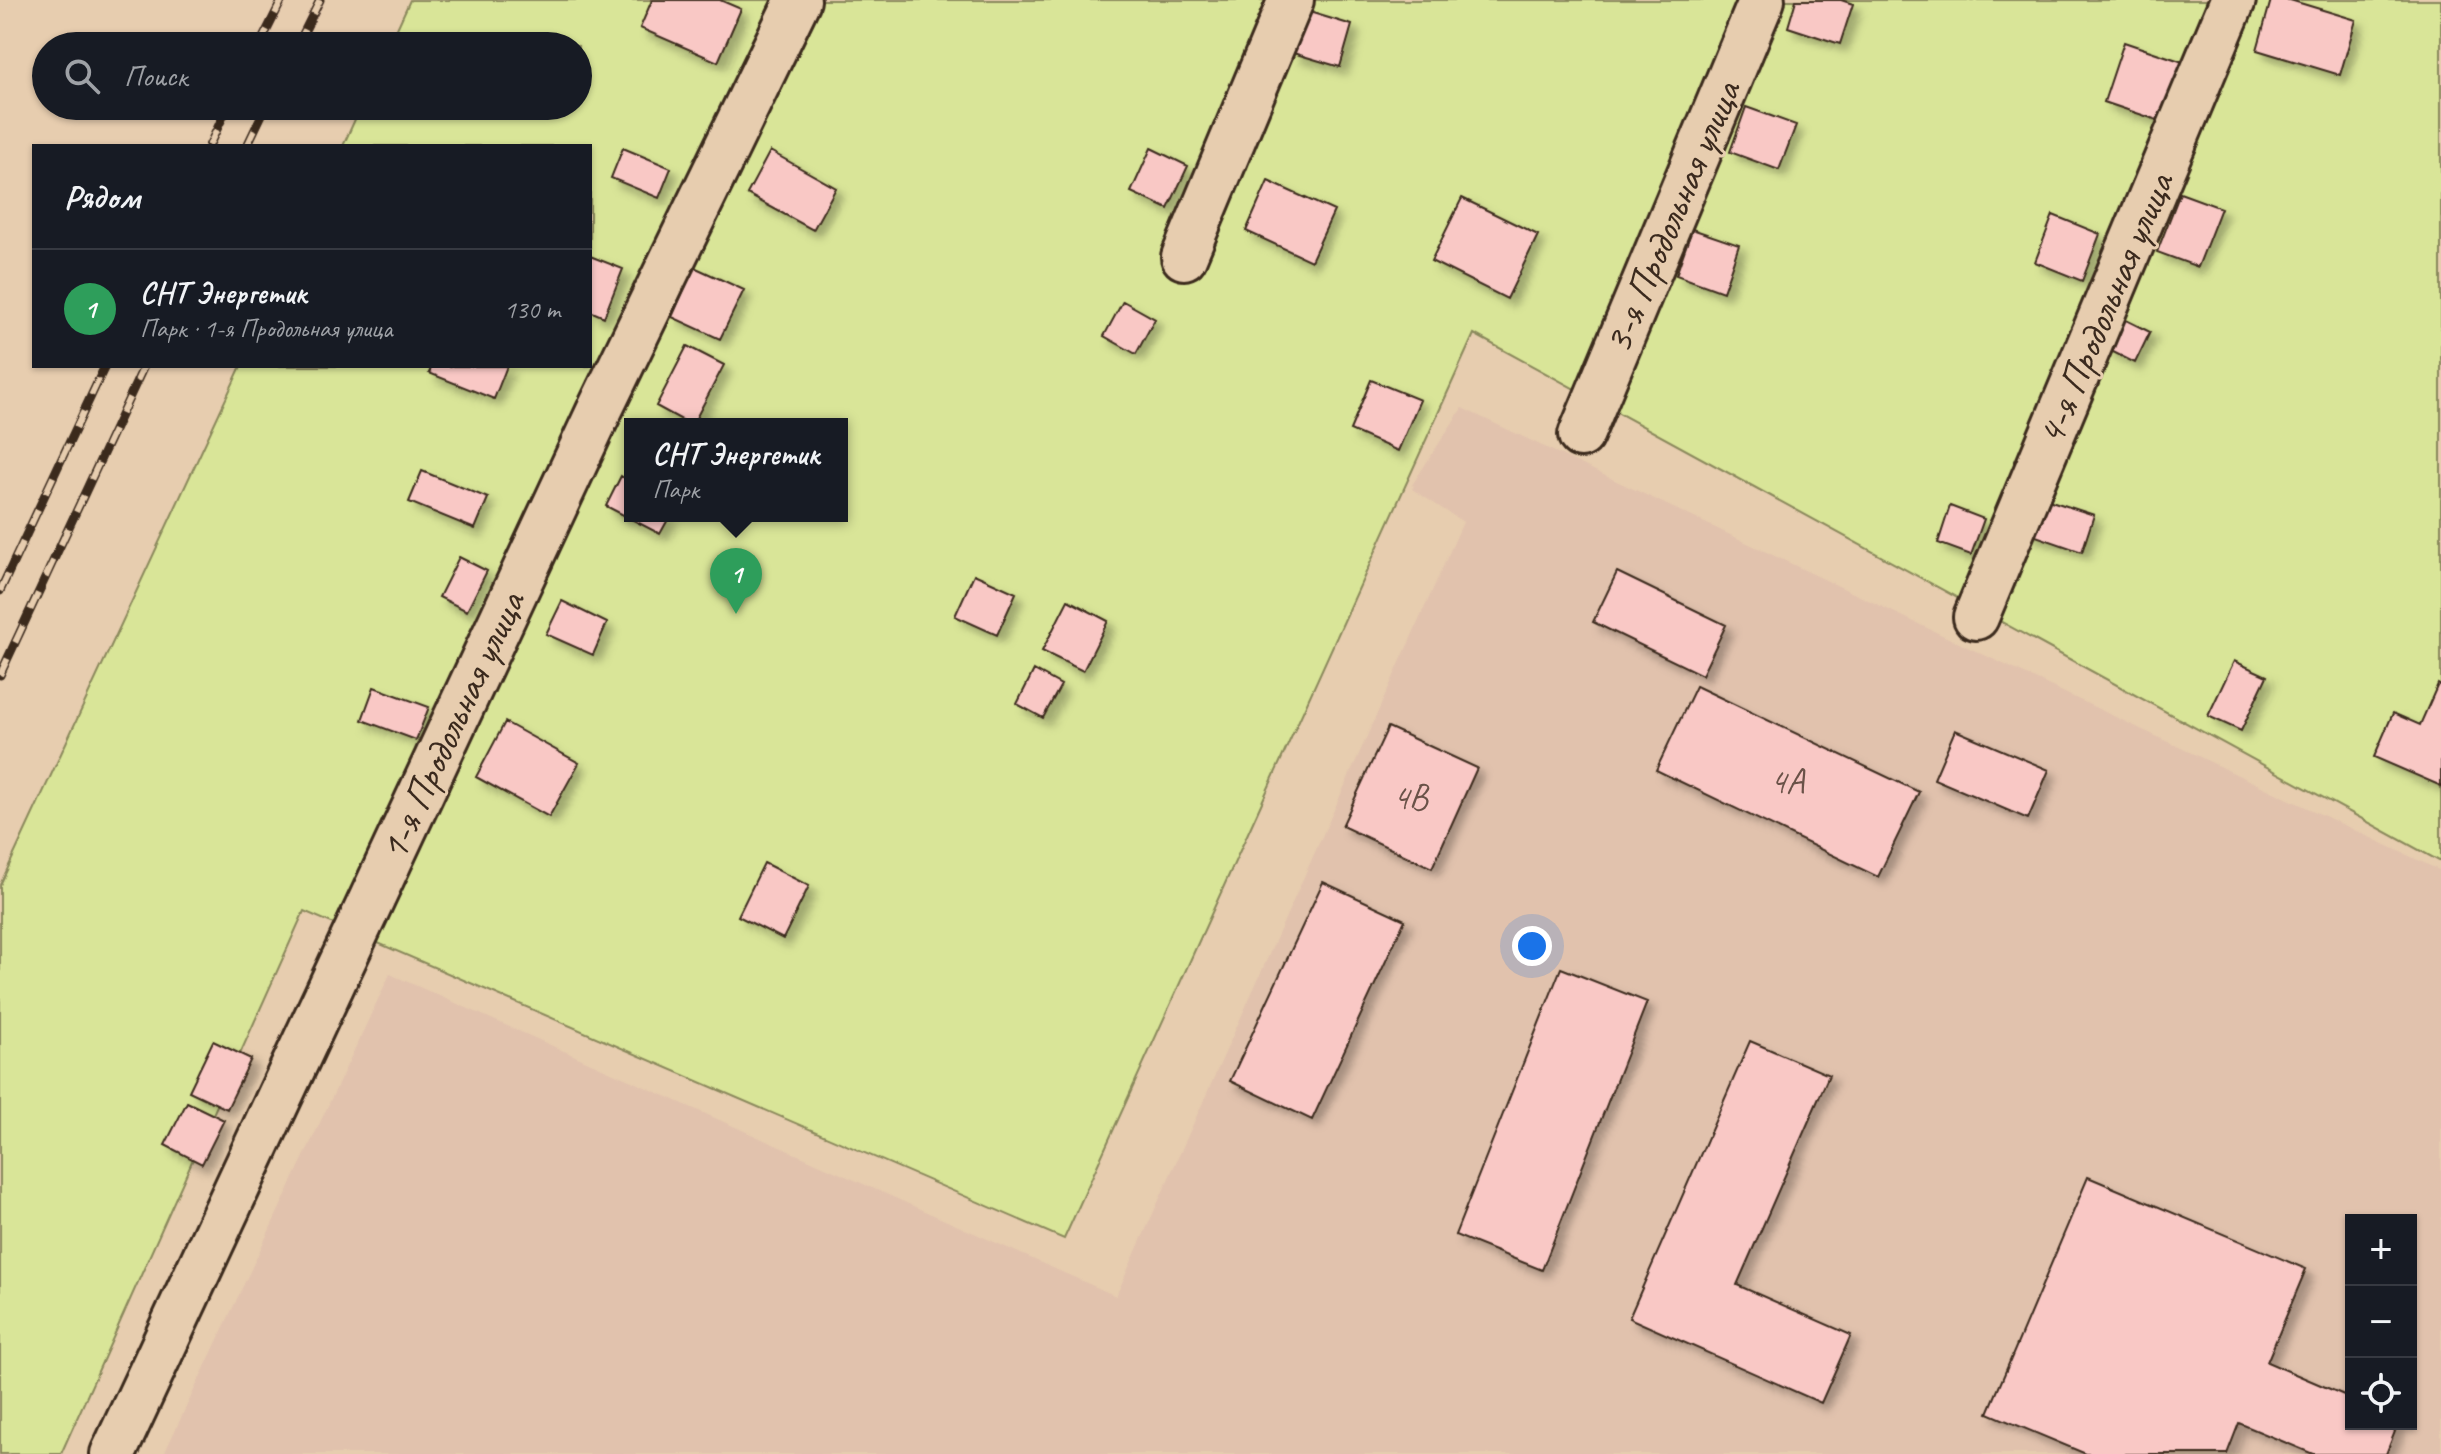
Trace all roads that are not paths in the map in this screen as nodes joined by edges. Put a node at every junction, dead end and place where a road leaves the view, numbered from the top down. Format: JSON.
{"nodes":[{"id":1,"x":798,"y":0,"type":"edge"},
{"id":2,"x":1291,"y":0,"type":"edge"},
{"id":3,"x":1762,"y":0,"type":"edge"},
{"id":4,"x":2233,"y":0,"type":"edge"},
{"id":5,"x":1184,"y":257,"type":"dead end"},
{"id":6,"x":1581,"y":435,"type":"dead end"},
{"id":7,"x":1976,"y":617,"type":"dead end"},
{"id":8,"x":113,"y":1454,"type":"edge"}],
"edges":[{"from":1,"to":8,"type":"street","name":"1-я Продольная улица"},
{"from":2,"to":5,"type":"street"},
{"from":3,"to":6,"type":"street","name":"3-я Продольная улица"},
{"from":4,"to":7,"type":"street","name":"4-я Продольная улица"}]}
